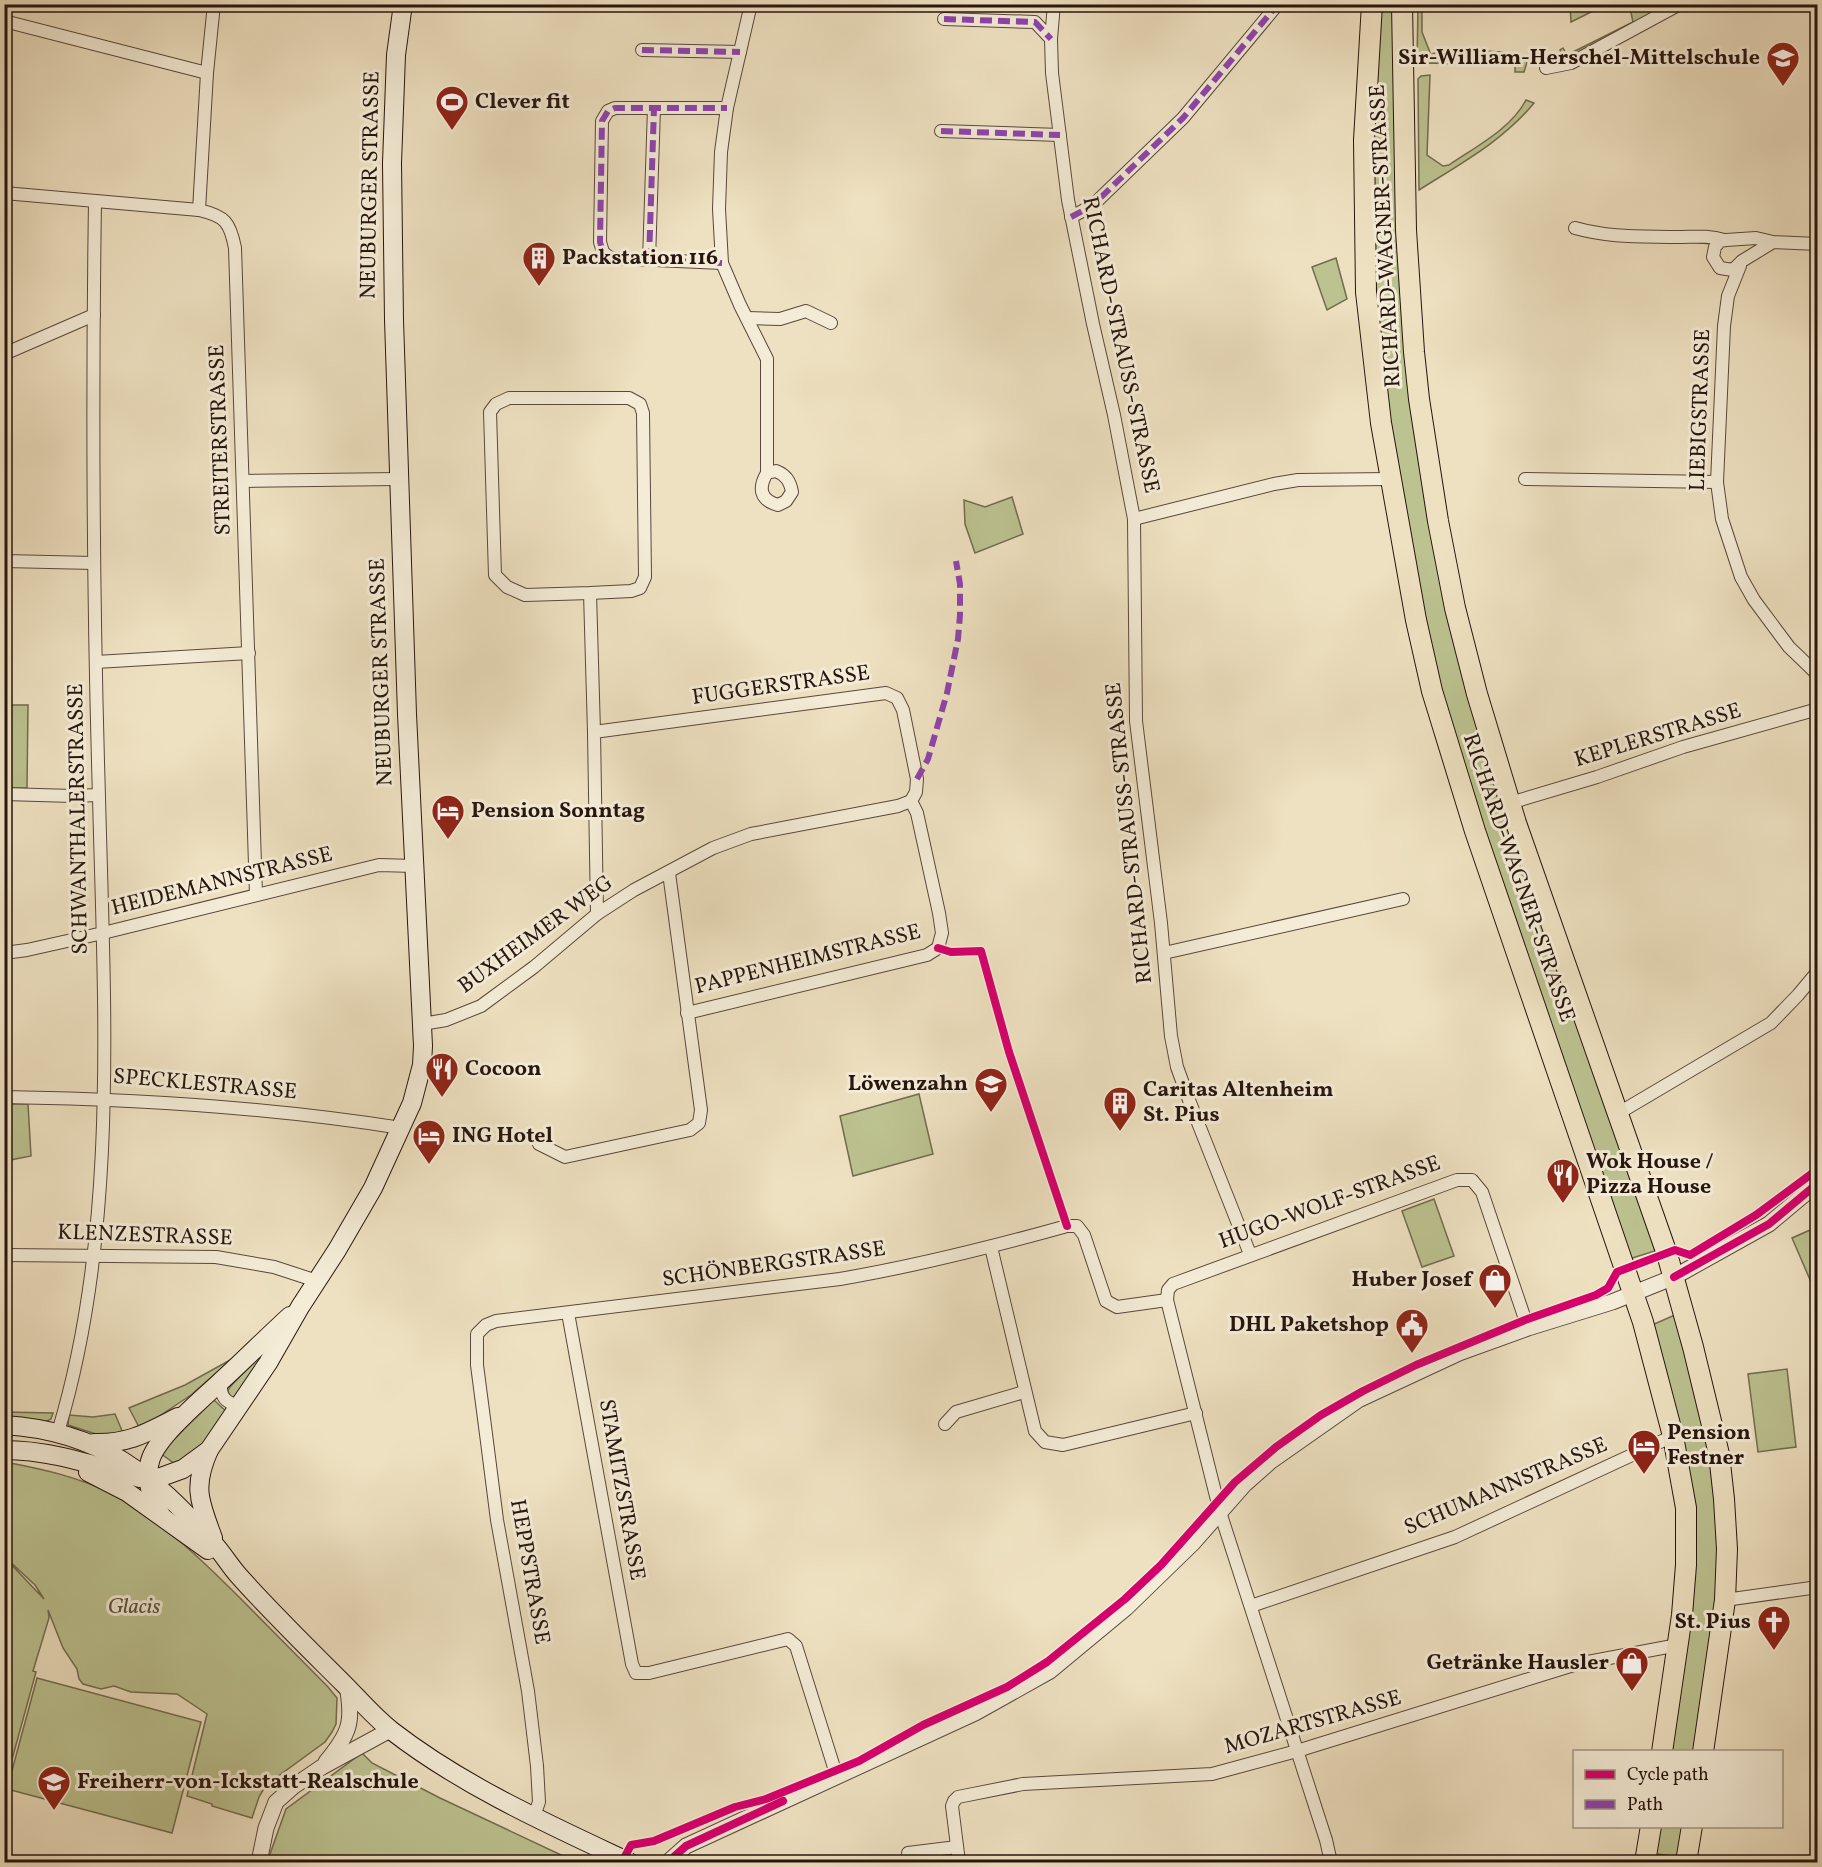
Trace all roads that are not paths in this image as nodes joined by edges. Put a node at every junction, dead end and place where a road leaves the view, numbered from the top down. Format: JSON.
{"nodes":[{"id":1,"x":214,"y":4,"type":"edge"},
{"id":2,"x":403,"y":4,"type":"edge"},
{"id":3,"x":750,"y":4,"type":"edge"},
{"id":4,"x":1054,"y":4,"type":"edge"},
{"id":5,"x":1278,"y":4,"type":"edge"},
{"id":6,"x":1372,"y":4,"type":"edge"},
{"id":7,"x":1402,"y":4,"type":"edge"},
{"id":8,"x":1680,"y":4,"type":"edge"},
{"id":9,"x":944,"y":19,"type":"dead end"},
{"id":10,"x":4,"y":21,"type":"edge"},
{"id":11,"x":1051,"y":39,"type":"junction"},
{"id":12,"x":642,"y":50,"type":"dead end"},
{"id":13,"x":740,"y":52,"type":"junction"},
{"id":14,"x":1546,"y":68,"type":"dead end"},
{"id":15,"x":207,"y":73,"type":"junction"},
{"id":16,"x":654,"y":108,"type":"junction"},
{"id":17,"x":727,"y":108,"type":"junction"},
{"id":18,"x":941,"y":131,"type":"dead end"},
{"id":19,"x":1059,"y":135,"type":"junction"},
{"id":20,"x":4,"y":193,"type":"edge"},
{"id":21,"x":95,"y":201,"type":"junction"},
{"id":22,"x":199,"y":210,"type":"junction"},
{"id":23,"x":1071,"y":217,"type":"junction"},
{"id":24,"x":1575,"y":228,"type":"dead end"},
{"id":25,"x":1692,"y":237,"type":"junction"},
{"id":26,"x":1728,"y":240,"type":"junction"},
{"id":27,"x":1773,"y":242,"type":"junction"},
{"id":28,"x":1818,"y":244,"type":"edge"},
{"id":29,"x":1713,"y":254,"type":"junction"},
{"id":30,"x":649,"y":260,"type":"junction"},
{"id":31,"x":722,"y":263,"type":"junction"},
{"id":32,"x":1741,"y":263,"type":"junction"},
{"id":33,"x":1720,"y":268,"type":"junction"},
{"id":34,"x":1728,"y":296,"type":"junction"},
{"id":35,"x":94,"y":315,"type":"junction"},
{"id":36,"x":747,"y":318,"type":"junction"},
{"id":37,"x":831,"y":323,"type":"dead end"},
{"id":38,"x":4,"y":354,"type":"edge"},
{"id":39,"x":767,"y":473,"type":"dead end"},
{"id":40,"x":398,"y":479,"type":"junction"},
{"id":41,"x":1390,"y":479,"type":"junction"},
{"id":42,"x":1525,"y":479,"type":"dead end"},
{"id":43,"x":243,"y":481,"type":"junction"},
{"id":44,"x":1717,"y":482,"type":"junction"},
{"id":45,"x":1134,"y":519,"type":"junction"},
{"id":46,"x":4,"y":561,"type":"edge"},
{"id":47,"x":94,"y":563,"type":"junction"},
{"id":48,"x":590,"y":593,"type":"junction"},
{"id":49,"x":249,"y":653,"type":"junction"},
{"id":50,"x":96,"y":662,"type":"junction"},
{"id":51,"x":1818,"y":675,"type":"edge"},
{"id":52,"x":1818,"y":709,"type":"edge"},
{"id":53,"x":594,"y":732,"type":"junction"},
{"id":54,"x":4,"y":794,"type":"edge"},
{"id":55,"x":98,"y":795,"type":"junction"},
{"id":56,"x":911,"y":801,"type":"junction"},
{"id":57,"x":1510,"y":803,"type":"junction"},
{"id":58,"x":414,"y":866,"type":"junction"},
{"id":59,"x":669,"y":873,"type":"junction"},
{"id":60,"x":256,"y":896,"type":"junction"},
{"id":61,"x":1404,"y":899,"type":"dead end"},
{"id":62,"x":597,"y":914,"type":"junction"},
{"id":63,"x":103,"y":933,"type":"junction"},
{"id":64,"x":938,"y":948,"type":"joint"},
{"id":65,"x":4,"y":953,"type":"edge"},
{"id":66,"x":1164,"y":953,"type":"junction"},
{"id":67,"x":1818,"y":971,"type":"edge"},
{"id":68,"x":687,"y":1013,"type":"junction"},
{"id":69,"x":422,"y":1024,"type":"junction"},
{"id":70,"x":4,"y":1097,"type":"edge"},
{"id":71,"x":104,"y":1098,"type":"junction"},
{"id":72,"x":1617,"y":1114,"type":"junction"},
{"id":73,"x":401,"y":1128,"type":"junction"},
{"id":74,"x":539,"y":1144,"type":"dead end"},
{"id":75,"x":1818,"y":1183,"type":"edge"},
{"id":76,"x":991,"y":1247,"type":"junction"},
{"id":77,"x":1250,"y":1254,"type":"junction"},
{"id":78,"x":4,"y":1255,"type":"edge"},
{"id":79,"x":93,"y":1255,"type":"junction"},
{"id":80,"x":1674,"y":1277,"type":"junction"},
{"id":81,"x":317,"y":1281,"type":"junction"},
{"id":82,"x":1635,"y":1294,"type":"junction"},
{"id":83,"x":1167,"y":1300,"type":"junction"},
{"id":84,"x":300,"y":1307,"type":"junction"},
{"id":85,"x":568,"y":1313,"type":"junction"},
{"id":86,"x":1528,"y":1328,"type":"junction"},
{"id":87,"x":477,"y":1334,"type":"joint"},
{"id":88,"x":221,"y":1381,"type":"junction"},
{"id":89,"x":1024,"y":1392,"type":"junction"},
{"id":90,"x":242,"y":1403,"type":"junction"},
{"id":91,"x":1196,"y":1413,"type":"junction"},
{"id":92,"x":185,"y":1414,"type":"junction"},
{"id":93,"x":945,"y":1424,"type":"dead end"},
{"id":94,"x":4,"y":1425,"type":"edge"},
{"id":95,"x":58,"y":1432,"type":"junction"},
{"id":96,"x":1673,"y":1436,"type":"junction"},
{"id":97,"x":90,"y":1443,"type":"junction"},
{"id":98,"x":4,"y":1450,"type":"edge"},
{"id":99,"x":209,"y":1450,"type":"junction"},
{"id":100,"x":45,"y":1453,"type":"junction"},
{"id":101,"x":149,"y":1479,"type":"junction"},
{"id":102,"x":1220,"y":1512,"type":"junction"},
{"id":103,"x":161,"y":1515,"type":"junction"},
{"id":104,"x":216,"y":1546,"type":"junction"},
{"id":105,"x":238,"y":1575,"type":"junction"},
{"id":106,"x":1818,"y":1587,"type":"edge"},
{"id":107,"x":1725,"y":1599,"type":"junction"},
{"id":108,"x":1251,"y":1606,"type":"junction"},
{"id":109,"x":1678,"y":1645,"type":"junction"},
{"id":110,"x":347,"y":1686,"type":"junction"},
{"id":111,"x":390,"y":1730,"type":"junction"},
{"id":112,"x":1662,"y":1750,"type":"edge"},
{"id":113,"x":1703,"y":1750,"type":"edge"},
{"id":114,"x":1297,"y":1751,"type":"junction"},
{"id":115,"x":322,"y":1767,"type":"junction"},
{"id":116,"x":837,"y":1777,"type":"junction"},
{"id":117,"x":534,"y":1816,"type":"junction"},
{"id":118,"x":1651,"y":1828,"type":"edge"},
{"id":119,"x":1692,"y":1828,"type":"edge"},
{"id":120,"x":957,"y":1847,"type":"junction"},
{"id":121,"x":908,"y":1853,"type":"dead end"},
{"id":122,"x":259,"y":1863,"type":"edge"},
{"id":123,"x":629,"y":1863,"type":"edge"},
{"id":124,"x":668,"y":1863,"type":"edge"},
{"id":125,"x":958,"y":1863,"type":"edge"},
{"id":126,"x":1330,"y":1863,"type":"edge"},
{"id":127,"x":1645,"y":1863,"type":"edge"},
{"id":128,"x":1686,"y":1863,"type":"edge"}],
"edges":[{"from":1,"to":15,"type":"street"},
{"from":2,"to":40,"type":"main road","name":"NEUBURGER STRASSE"},
{"from":3,"to":13,"type":"street"},
{"from":4,"to":11,"type":"street","name":"RICHARD-STRAUSS-STRASSE"},
{"from":5,"to":23,"type":"street"},
{"from":6,"to":41,"type":"main road","name":"RICHARD-WAGNER-STRASSE"},
{"from":7,"to":57,"type":"main road","name":"RICHARD-WAGNER-STRASSE"},
{"from":8,"to":14,"type":"street"},
{"from":9,"to":11,"type":"street"},
{"from":10,"to":15,"type":"street"},
{"from":11,"to":19,"type":"street","name":"RICHARD-STRAUSS-STRASSE"},
{"from":12,"to":13,"type":"street"},
{"from":13,"to":17,"type":"street"},
{"from":15,"to":22,"type":"street"},
{"from":16,"to":17,"type":"street"},
{"from":16,"to":30,"type":"street"},
{"from":16,"to":30,"type":"street"},
{"from":17,"to":31,"type":"street"},
{"from":18,"to":19,"type":"street"},
{"from":19,"to":23,"type":"street","name":"RICHARD-STRAUSS-STRASSE"},
{"from":20,"to":21,"type":"street","name":"STREITERSTRASSE"},
{"from":21,"to":22,"type":"street","name":"STREITERSTRASSE"},
{"from":21,"to":35,"type":"street","name":"SCHWANTHALERSTRASSE"},
{"from":22,"to":43,"type":"street","name":"STREITERSTRASSE"},
{"from":23,"to":45,"type":"street","name":"RICHARD-STRAUSS-STRASSE"},
{"from":24,"to":25,"type":"street"},
{"from":25,"to":26,"type":"street"},
{"from":25,"to":29,"type":"street"},
{"from":26,"to":27,"type":"street"},
{"from":26,"to":29,"type":"street"},
{"from":26,"to":32,"type":"street"},
{"from":27,"to":28,"type":"street"},
{"from":27,"to":32,"type":"street"},
{"from":29,"to":33,"type":"street"},
{"from":30,"to":31,"type":"street"},
{"from":31,"to":36,"type":"street"},
{"from":32,"to":33,"type":"street"},
{"from":32,"to":34,"type":"street","name":"LIEBIGSTRASSE"},
{"from":33,"to":34,"type":"street","name":"LIEBIGSTRASSE"},
{"from":34,"to":44,"type":"street","name":"LIEBIGSTRASSE"},
{"from":35,"to":38,"type":"street"},
{"from":35,"to":47,"type":"street","name":"SCHWANTHALERSTRASSE"},
{"from":36,"to":37,"type":"street"},
{"from":36,"to":39,"type":"street"},
{"from":40,"to":43,"type":"street"},
{"from":40,"to":58,"type":"main road","name":"NEUBURGER STRASSE"},
{"from":41,"to":45,"type":"street"},
{"from":41,"to":82,"type":"main road","name":"RICHARD-WAGNER-STRASSE"},
{"from":42,"to":44,"type":"street"},
{"from":43,"to":49,"type":"street","name":"STREITERSTRASSE"},
{"from":44,"to":51,"type":"street","name":"LIEBIGSTRASSE"},
{"from":45,"to":66,"type":"street","name":"RICHARD-STRAUSS-STRASSE"},
{"from":46,"to":47,"type":"street"},
{"from":47,"to":50,"type":"street","name":"SCHWANTHALERSTRASSE"},
{"from":48,"to":48,"type":"street"},
{"from":48,"to":53,"type":"street"},
{"from":49,"to":50,"type":"street"},
{"from":49,"to":60,"type":"street","name":"STREITERSTRASSE"},
{"from":50,"to":55,"type":"street","name":"SCHWANTHALERSTRASSE"},
{"from":52,"to":57,"type":"street","name":"KEPLERSTRASSE"},
{"from":53,"to":56,"type":"street","name":"FUGGERSTRASSE"},
{"from":53,"to":62,"type":"street"},
{"from":54,"to":55,"type":"street"},
{"from":55,"to":63,"type":"street","name":"SCHWANTHALERSTRASSE"},
{"from":56,"to":59,"type":"street","name":"BUXHEIMER WEG"},
{"from":56,"to":64,"type":"street","name":"FUGGERSTRASSE"},
{"from":57,"to":72,"type":"main road","name":"RICHARD-WAGNER-STRASSE"},
{"from":58,"to":60,"type":"street","name":"HEIDEMANNSTRASSE"},
{"from":58,"to":69,"type":"main road","name":"NEUBURGER STRASSE"},
{"from":59,"to":62,"type":"street","name":"BUXHEIMER WEG"},
{"from":59,"to":68,"type":"street"},
{"from":60,"to":63,"type":"street","name":"HEIDEMANNSTRASSE"},
{"from":61,"to":66,"type":"street"},
{"from":62,"to":69,"type":"street","name":"BUXHEIMER WEG"},
{"from":63,"to":65,"type":"street","name":"HEIDEMANNSTRASSE"},
{"from":63,"to":71,"type":"street","name":"SCHWANTHALERSTRASSE"},
{"from":64,"to":68,"type":"street","name":"PAPPENHEIMSTRASSE"},
{"from":66,"to":77,"type":"street","name":"RICHARD-STRAUSS-STRASSE"},
{"from":67,"to":72,"type":"street"},
{"from":68,"to":74,"type":"street"},
{"from":69,"to":73,"type":"main road","name":"NEUBURGER STRASSE"},
{"from":70,"to":71,"type":"street","name":"SPECKLESTRASSE"},
{"from":71,"to":73,"type":"street","name":"SPECKLESTRASSE"},
{"from":71,"to":79,"type":"street","name":"SCHWANTHALERSTRASSE"},
{"from":72,"to":80,"type":"main road","name":"RICHARD-WAGNER-STRASSE"},
{"from":73,"to":81,"type":"main road","name":"NEUBURGER STRASSE"},
{"from":75,"to":80,"type":"street"},
{"from":76,"to":83,"type":"street","name":"SCHÖNBERGSTRASSE"},
{"from":76,"to":85,"type":"street","name":"SCHÖNBERGSTRASSE"},
{"from":76,"to":89,"type":"street"},
{"from":77,"to":83,"type":"street","name":"HUGO-WOLF-STRASSE"},
{"from":77,"to":86,"type":"street","name":"HUGO-WOLF-STRASSE"},
{"from":78,"to":79,"type":"street","name":"KLENZESTRASSE"},
{"from":79,"to":81,"type":"street","name":"KLENZESTRASSE"},
{"from":79,"to":95,"type":"street","name":"SCHWANTHALERSTRASSE"},
{"from":80,"to":82,"type":"street"},
{"from":80,"to":107,"type":"main road","name":"RICHARD-WAGNER-STRASSE"},
{"from":81,"to":84,"type":"main road","name":"NEUBURGER STRASSE"},
{"from":82,"to":86,"type":"street"},
{"from":82,"to":96,"type":"main road","name":"RICHARD-WAGNER-STRASSE"},
{"from":83,"to":91,"type":"street"},
{"from":84,"to":88,"type":"main road","name":"NEUBURGER STRASSE"},
{"from":84,"to":90,"type":"main road","name":"NEUBURGER STRASSE"},
{"from":85,"to":87,"type":"street","name":"SCHÖNBERGSTRASSE"},
{"from":85,"to":116,"type":"street","name":"STAMITZSTRASSE"},
{"from":86,"to":102,"type":"street"},
{"from":87,"to":117,"type":"street","name":"HEPPSTRASSE"},
{"from":88,"to":90,"type":"street"},
{"from":88,"to":92,"type":"main road","name":"NEUBURGER STRASSE"},
{"from":89,"to":91,"type":"street"},
{"from":89,"to":93,"type":"street"},
{"from":90,"to":99,"type":"main road","name":"NEUBURGER STRASSE"},
{"from":91,"to":102,"type":"street"},
{"from":92,"to":97,"type":"main road","name":"NEUBURGER STRASSE"},
{"from":92,"to":101,"type":"main road","name":"NEUBURGER STRASSE"},
{"from":94,"to":95,"type":"main road"},
{"from":95,"to":97,"type":"main road"},
{"from":96,"to":108,"type":"street","name":"SCHUMANNSTRASSE"},
{"from":96,"to":109,"type":"main road","name":"RICHARD-WAGNER-STRASSE"},
{"from":97,"to":101,"type":"main road"},
{"from":98,"to":100,"type":"main road"},
{"from":99,"to":101,"type":"main road","name":"NEUBURGER STRASSE"},
{"from":99,"to":104,"type":"main road","name":"NEUBURGER STRASSE"},
{"from":100,"to":101,"type":"main road"},
{"from":100,"to":103,"type":"main road"},
{"from":101,"to":103,"type":"main road","name":"NEUBURGER STRASSE"},
{"from":101,"to":104,"type":"main road"},
{"from":102,"to":108,"type":"street"},
{"from":102,"to":116,"type":"street"},
{"from":103,"to":105,"type":"main road"},
{"from":104,"to":105,"type":"main road"},
{"from":105,"to":110,"type":"main road"},
{"from":106,"to":107,"type":"street"},
{"from":107,"to":113,"type":"main road","name":"RICHARD-WAGNER-STRASSE"},
{"from":108,"to":114,"type":"street"},
{"from":109,"to":112,"type":"main road","name":"RICHARD-WAGNER-STRASSE"},
{"from":109,"to":114,"type":"street","name":"MOZARTSTRASSE"},
{"from":110,"to":111,"type":"main road"},
{"from":110,"to":115,"type":"street"},
{"from":111,"to":115,"type":"street"},
{"from":111,"to":117,"type":"main road"},
{"from":114,"to":120,"type":"street","name":"MOZARTSTRASSE"},
{"from":114,"to":126,"type":"street"},
{"from":115,"to":122,"type":"street"},
{"from":116,"to":124,"type":"street"},
{"from":117,"to":123,"type":"main road"},
{"from":118,"to":127,"type":"main road"},
{"from":119,"to":128,"type":"main road"},
{"from":120,"to":121,"type":"street"},
{"from":120,"to":125,"type":"street"}]}
